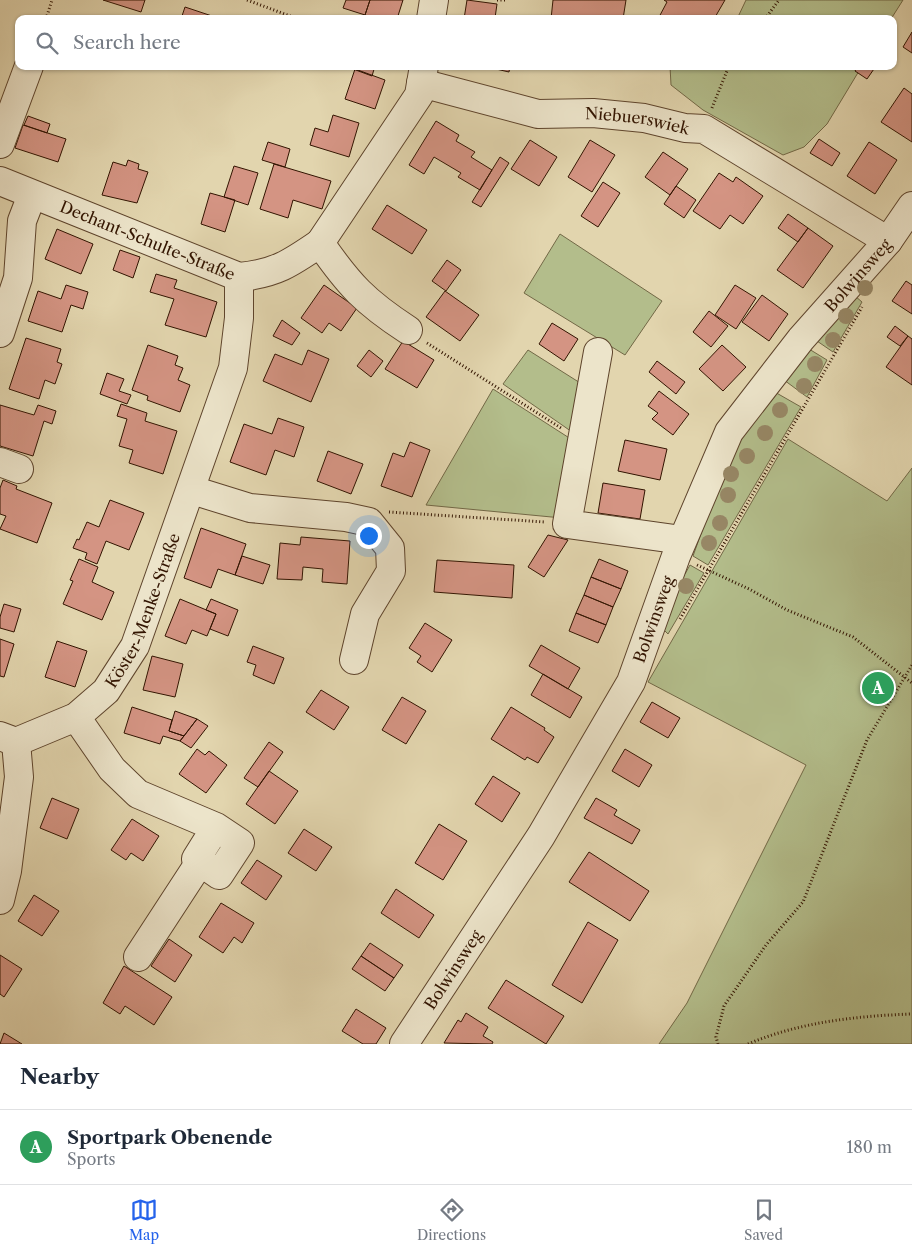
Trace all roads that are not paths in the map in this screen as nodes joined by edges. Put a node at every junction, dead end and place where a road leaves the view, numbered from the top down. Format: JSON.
{"nodes":[{"id":1,"x":434,"y":0,"type":"edge"},
{"id":2,"x":432,"y":15,"type":"edge"},
{"id":3,"x":28,"y":70,"type":"edge"},
{"id":4,"x":422,"y":75,"type":"edge"},
{"id":5,"x":0,"y":144,"type":"edge"},
{"id":6,"x":0,"y":182,"type":"edge"},
{"id":7,"x":32,"y":195,"type":"junction"},
{"id":8,"x":912,"y":206,"type":"edge"},
{"id":9,"x":888,"y":241,"type":"junction"},
{"id":10,"x":320,"y":243,"type":"junction"},
{"id":11,"x":239,"y":277,"type":"junction"},
{"id":12,"x":408,"y":330,"type":"road end"},
{"id":13,"x":0,"y":333,"type":"edge"},
{"id":14,"x":598,"y":352,"type":"dead end"},
{"id":15,"x":192,"y":490,"type":"junction"},
{"id":16,"x":679,"y":548,"type":"junction"},
{"id":17,"x":354,"y":660,"type":"dead end"},
{"id":18,"x":76,"y":717,"type":"junction"},
{"id":19,"x":8,"y":739,"type":"edge"},
{"id":20,"x":0,"y":900,"type":"edge"},
{"id":21,"x":138,"y":957,"type":"dead end"},
{"id":22,"x":404,"y":1044,"type":"edge"}],
"edges":[{"from":1,"to":2,"type":"street"},
{"from":3,"to":5,"type":"street"},
{"from":4,"to":9,"type":"street","name":"Niebuerswiek"},
{"from":4,"to":10,"type":"street","name":"Dechant-Schulte-Straße"},
{"from":6,"to":7,"type":"street","name":"Dechant-Schulte-Straße"},
{"from":7,"to":11,"type":"street","name":"Dechant-Schulte-Straße"},
{"from":7,"to":13,"type":"street"},
{"from":8,"to":9,"type":"street","name":"Bolwinsweg"},
{"from":9,"to":16,"type":"street","name":"Bolwinsweg"},
{"from":10,"to":11,"type":"street","name":"Dechant-Schulte-Straße"},
{"from":10,"to":12,"type":"street"},
{"from":11,"to":15,"type":"street","name":"Köster-Menke-Straße"},
{"from":14,"to":16,"type":"street"},
{"from":15,"to":17,"type":"street"},
{"from":15,"to":18,"type":"street","name":"Köster-Menke-Straße"},
{"from":16,"to":22,"type":"street","name":"Bolwinsweg"},
{"from":18,"to":19,"type":"street","name":"Köster-Menke-Straße"},
{"from":18,"to":21,"type":"street"},
{"from":19,"to":20,"type":"street"}]}
